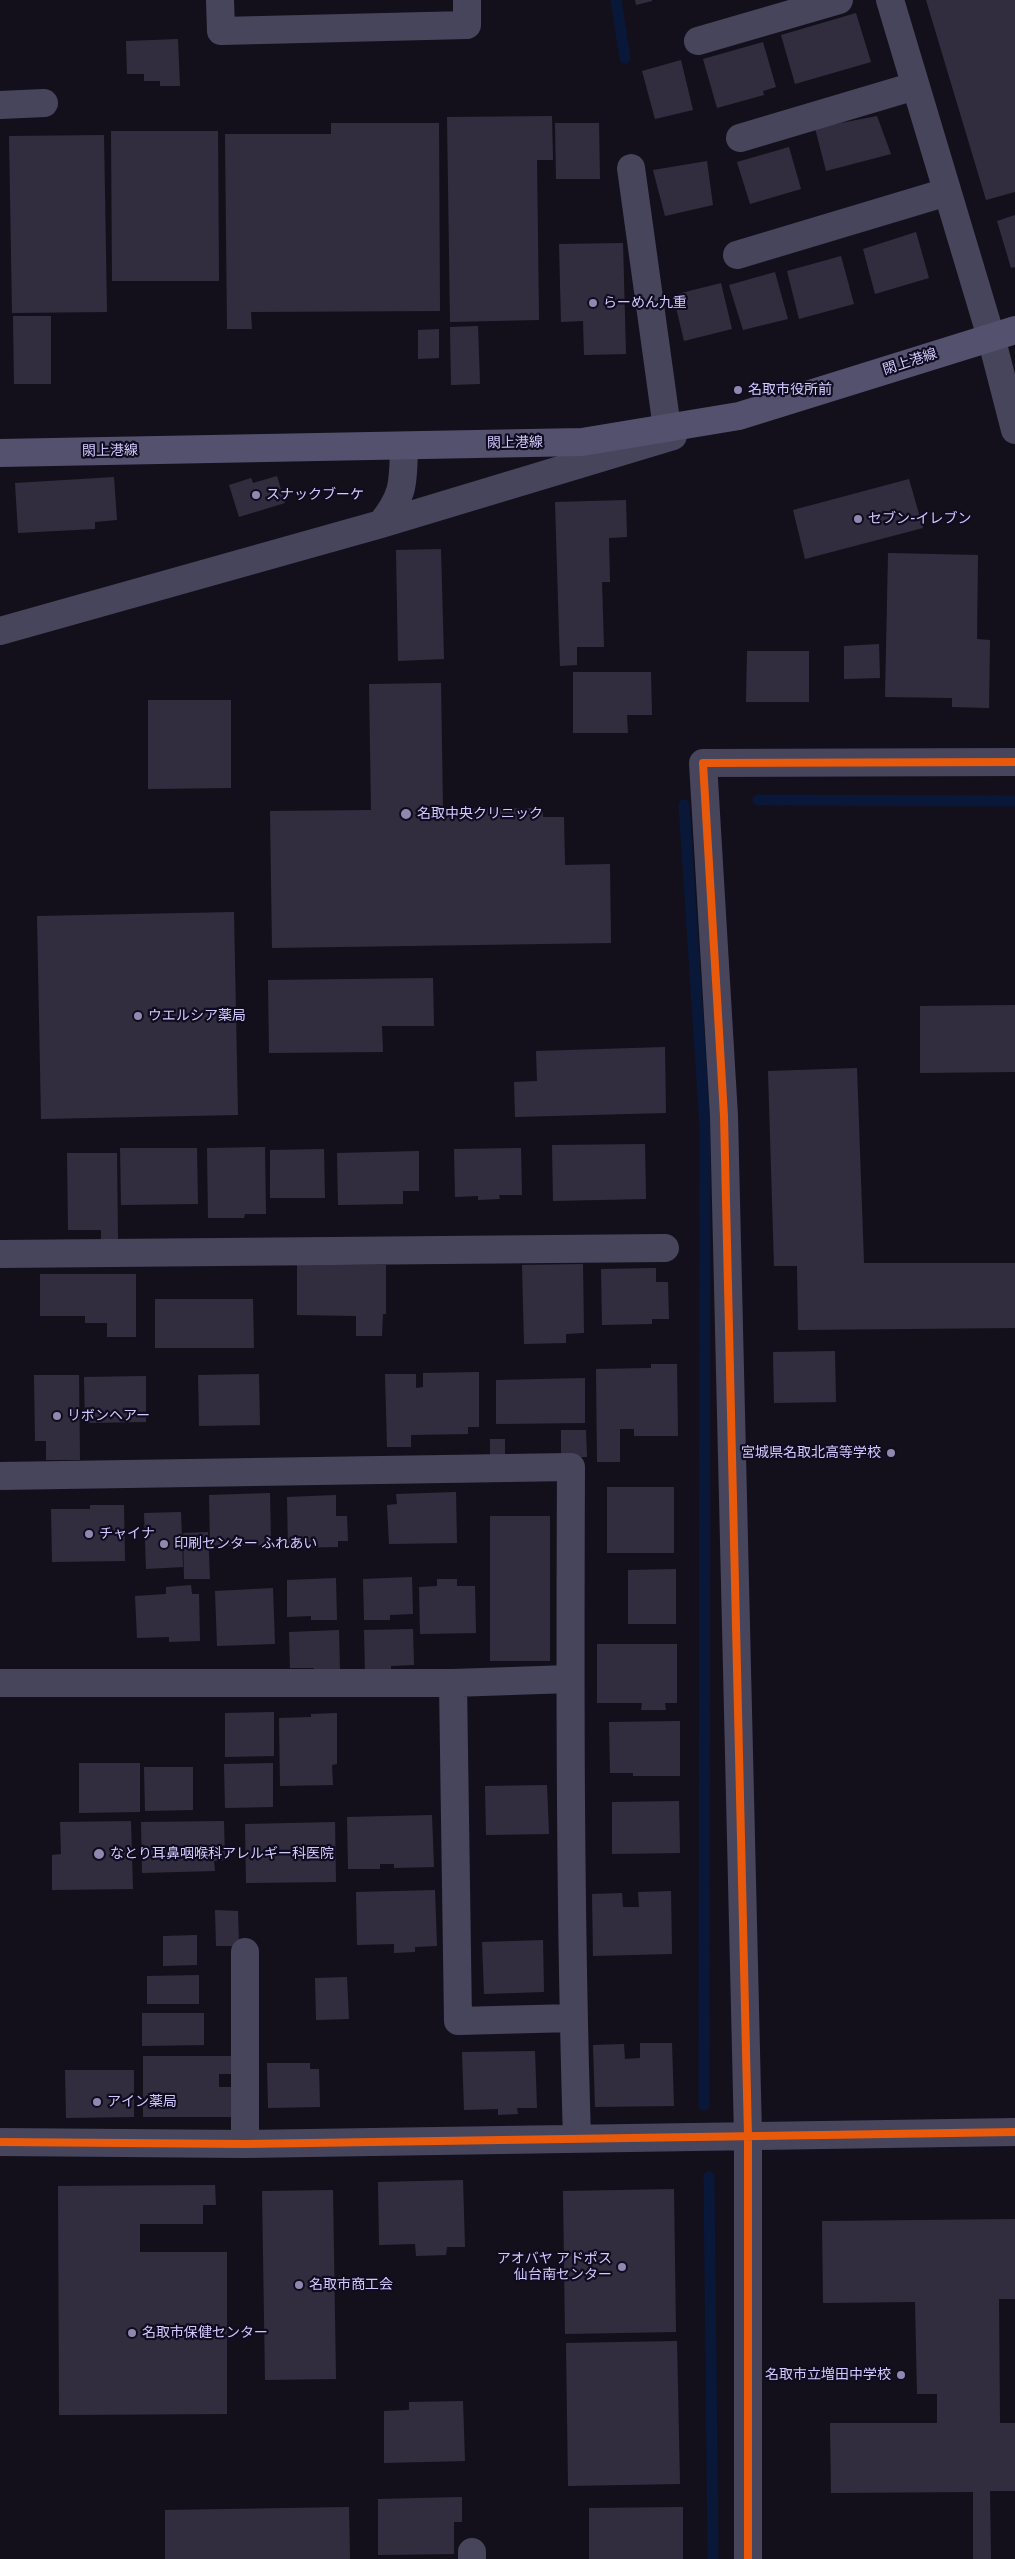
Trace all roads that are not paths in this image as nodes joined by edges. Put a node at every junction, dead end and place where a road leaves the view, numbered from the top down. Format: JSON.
{"nodes":[{"id":1,"x":220,"y":0,"type":"edge"},
{"id":2,"x":467,"y":0,"type":"edge"},
{"id":3,"x":839,"y":0,"type":"edge"},
{"id":4,"x":890,"y":0,"type":"edge"},
{"id":5,"x":698,"y":41,"type":"dead end"},
{"id":6,"x":915,"y":86,"type":"junction"},
{"id":7,"x":44,"y":103,"type":"dead end"},
{"id":8,"x":0,"y":105,"type":"edge"},
{"id":9,"x":740,"y":138,"type":"dead end"},
{"id":10,"x":631,"y":168,"type":"dead end"},
{"id":11,"x":947,"y":192,"type":"junction"},
{"id":12,"x":737,"y":255,"type":"dead end"},
{"id":13,"x":1003,"y":334,"type":"edge"},
{"id":14,"x":739,"y":416,"type":"junction"},
{"id":15,"x":667,"y":428,"type":"junction"},
{"id":16,"x":1015,"y":430,"type":"edge"},
{"id":17,"x":404,"y":446,"type":"junction"},
{"id":18,"x":0,"y":453,"type":"edge"},
{"id":19,"x":381,"y":524,"type":"junction"},
{"id":20,"x":0,"y":632,"type":"edge"},
{"id":21,"x":1015,"y":762,"type":"edge"},
{"id":22,"x":665,"y":1248,"type":"dead end"},
{"id":23,"x":0,"y":1254,"type":"edge"},
{"id":24,"x":0,"y":1476,"type":"edge"},
{"id":25,"x":570,"y":1679,"type":"junction"},
{"id":26,"x":0,"y":1683,"type":"edge"},
{"id":27,"x":454,"y":1683,"type":"junction"},
{"id":28,"x":245,"y":1952,"type":"dead end"},
{"id":29,"x":573,"y":2018,"type":"junction"},
{"id":30,"x":1015,"y":2132,"type":"edge"},
{"id":31,"x":748,"y":2136,"type":"junction"},
{"id":32,"x":577,"y":2138,"type":"junction"},
{"id":33,"x":0,"y":2142,"type":"edge"},
{"id":34,"x":245,"y":2144,"type":"junction"},
{"id":35,"x":748,"y":2559,"type":"edge"}],
"edges":[{"from":1,"to":2,"type":"street"},
{"from":3,"to":5,"type":"street"},
{"from":4,"to":6,"type":"street"},
{"from":6,"to":9,"type":"street"},
{"from":6,"to":11,"type":"street"},
{"from":7,"to":8,"type":"street"},
{"from":10,"to":15,"type":"street"},
{"from":11,"to":12,"type":"street"},
{"from":11,"to":13,"type":"street"},
{"from":13,"to":14,"type":"main road","name":"閖上港線"},
{"from":13,"to":16,"type":"street"},
{"from":14,"to":15,"type":"main road","name":"閖上港線"},
{"from":14,"to":19,"type":"street"},
{"from":15,"to":17,"type":"main road","name":"閖上港線"},
{"from":17,"to":18,"type":"main road","name":"閖上港線"},
{"from":17,"to":19,"type":"street"},
{"from":19,"to":20,"type":"street"},
{"from":21,"to":31,"type":"street"},
{"from":22,"to":23,"type":"street"},
{"from":24,"to":25,"type":"street"},
{"from":25,"to":27,"type":"street"},
{"from":25,"to":29,"type":"street"},
{"from":26,"to":27,"type":"street"},
{"from":27,"to":29,"type":"street"},
{"from":28,"to":34,"type":"street"},
{"from":29,"to":32,"type":"street"},
{"from":30,"to":31,"type":"street"},
{"from":31,"to":32,"type":"street"},
{"from":31,"to":35,"type":"street"},
{"from":32,"to":34,"type":"street"},
{"from":33,"to":34,"type":"street"}]}
